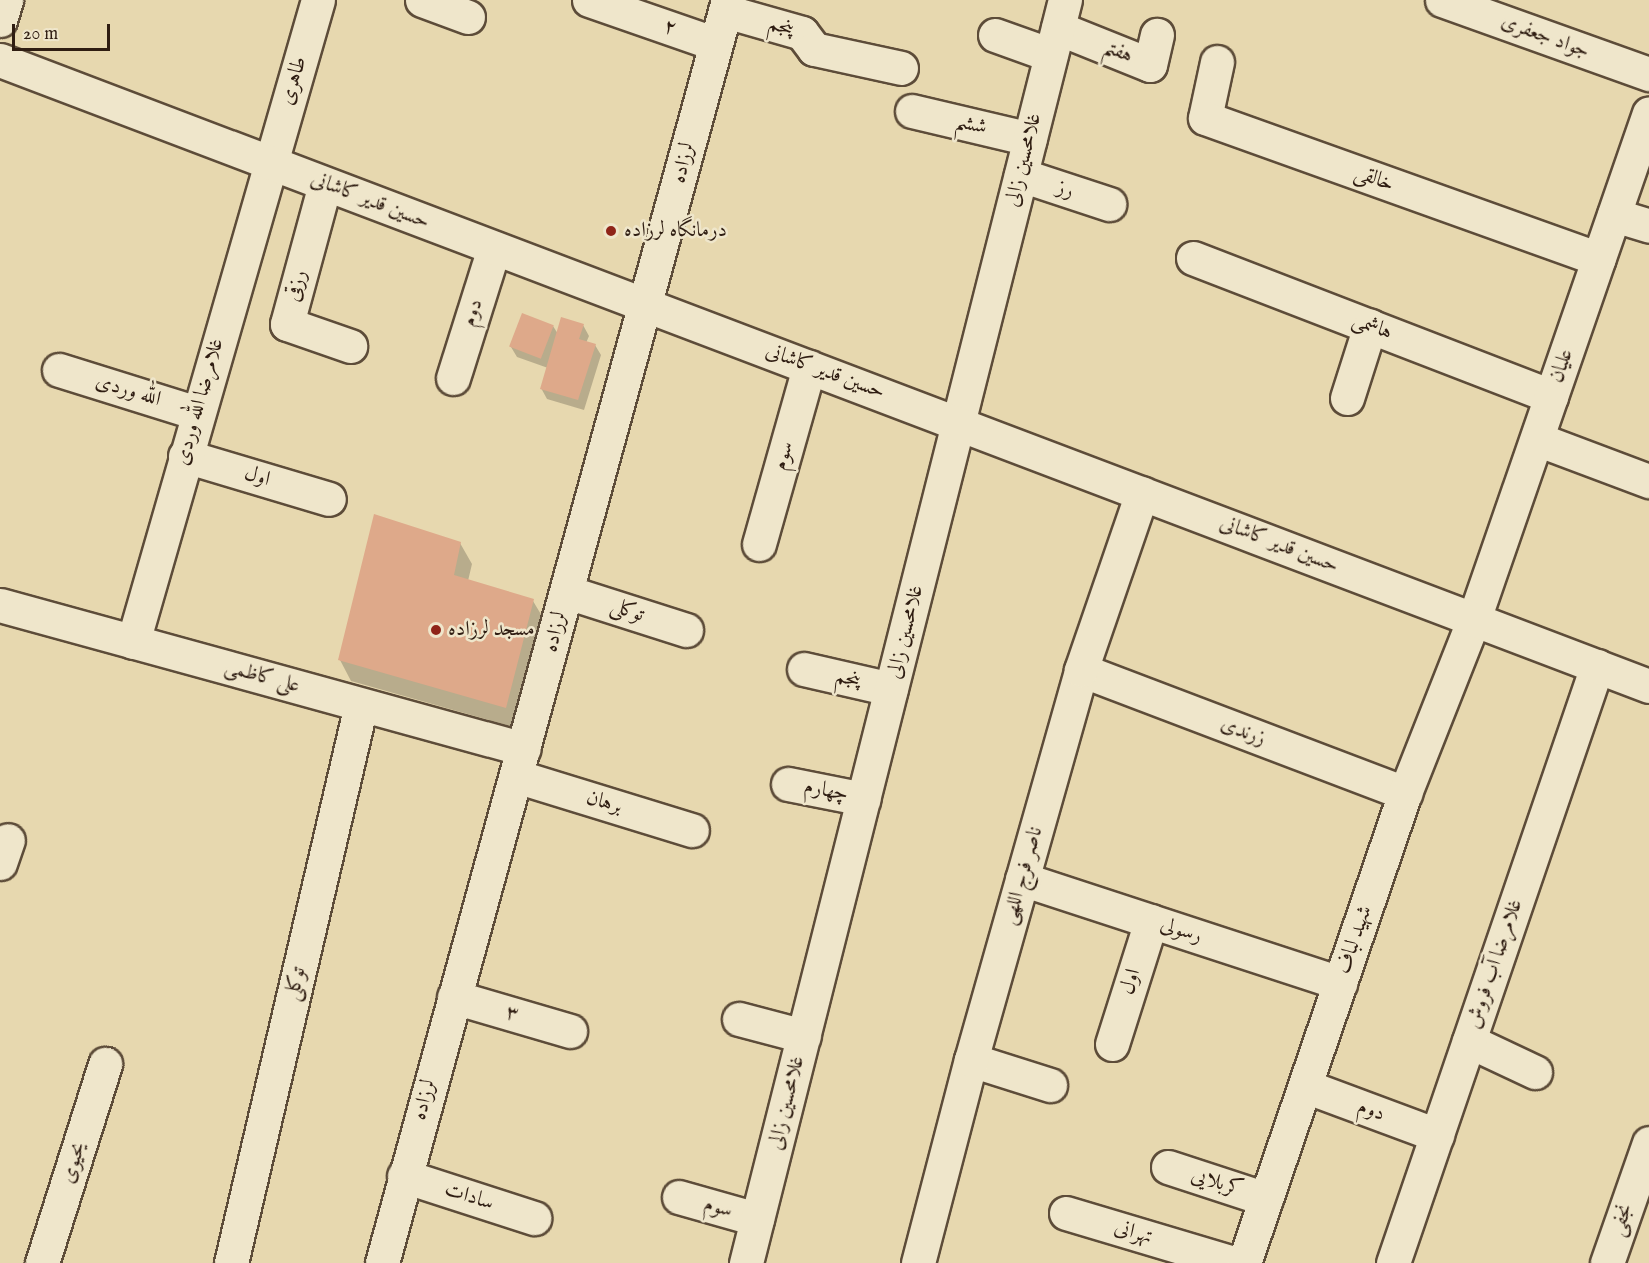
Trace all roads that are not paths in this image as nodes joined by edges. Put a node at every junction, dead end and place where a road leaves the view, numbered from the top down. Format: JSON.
{"nodes":[{"id":1,"x":6,"y":0,"type":"edge"},
{"id":2,"x":318,"y":0,"type":"edge"},
{"id":3,"x":422,"y":0,"type":"edge"},
{"id":4,"x":589,"y":0,"type":"edge"},
{"id":5,"x":1442,"y":0,"type":"edge"},
{"id":6,"x":727,"y":5,"type":"edge"},
{"id":7,"x":468,"y":17,"type":"dead end"},
{"id":8,"x":0,"y":20,"type":"edge"},
{"id":9,"x":1058,"y":28,"type":"edge"},
{"id":10,"x":995,"y":35,"type":"dead end"},
{"id":11,"x":1157,"y":35,"type":"dead end"},
{"id":12,"x":716,"y":44,"type":"junction"},
{"id":13,"x":0,"y":60,"type":"edge"},
{"id":14,"x":1217,"y":62,"type":"dead end"},
{"id":15,"x":901,"y":68,"type":"dead end"},
{"id":16,"x":1649,"y":74,"type":"edge"},
{"id":17,"x":912,"y":111,"type":"dead end"},
{"id":18,"x":1649,"y":113,"type":"edge"},
{"id":19,"x":1030,"y":139,"type":"junction"},
{"id":20,"x":268,"y":162,"type":"junction"},
{"id":21,"x":1021,"y":175,"type":"junction"},
{"id":22,"x":326,"y":184,"type":"junction"},
{"id":23,"x":1109,"y":204,"type":"dead end"},
{"id":24,"x":1614,"y":215,"type":"junction"},
{"id":25,"x":1649,"y":226,"type":"edge"},
{"id":26,"x":494,"y":248,"type":"junction"},
{"id":27,"x":1193,"y":258,"type":"dead end"},
{"id":28,"x":1599,"y":259,"type":"junction"},
{"id":29,"x":646,"y":306,"type":"junction"},
{"id":30,"x":1370,"y":326,"type":"junction"},
{"id":31,"x":350,"y":346,"type":"dead end"},
{"id":32,"x":809,"y":367,"type":"junction"},
{"id":33,"x":59,"y":370,"type":"dead end"},
{"id":34,"x":453,"y":378,"type":"dead end"},
{"id":35,"x":1551,"y":396,"type":"junction"},
{"id":36,"x":1347,"y":398,"type":"dead end"},
{"id":37,"x":197,"y":413,"type":"junction"},
{"id":38,"x":959,"y":421,"type":"junction"},
{"id":39,"x":1537,"y":439,"type":"junction"},
{"id":40,"x":185,"y":456,"type":"junction"},
{"id":41,"x":1649,"y":481,"type":"edge"},
{"id":42,"x":1142,"y":493,"type":"junction"},
{"id":43,"x":329,"y":499,"type":"dead end"},
{"id":44,"x":759,"y":544,"type":"dead end"},
{"id":45,"x":567,"y":592,"type":"junction"},
{"id":46,"x":0,"y":605,"type":"edge"},
{"id":47,"x":1474,"y":619,"type":"junction"},
{"id":48,"x":686,"y":630,"type":"dead end"},
{"id":49,"x":133,"y":642,"type":"junction"},
{"id":50,"x":1597,"y":666,"type":"junction"},
{"id":51,"x":804,"y":669,"type":"dead end"},
{"id":52,"x":1081,"y":670,"type":"junction"},
{"id":53,"x":1649,"y":686,"type":"edge"},
{"id":54,"x":891,"y":689,"type":"junction"},
{"id":55,"x":361,"y":705,"type":"junction"},
{"id":56,"x":520,"y":763,"type":"junction"},
{"id":57,"x":788,"y":784,"type":"dead end"},
{"id":58,"x":1405,"y":793,"type":"junction"},
{"id":59,"x":864,"y":799,"type":"junction"},
{"id":60,"x":692,"y":830,"type":"dead end"},
{"id":61,"x":1022,"y":879,"type":"junction"},
{"id":62,"x":1150,"y":921,"type":"junction"},
{"id":63,"x":1340,"y":983,"type":"junction"},
{"id":64,"x":454,"y":997,"type":"junction"},
{"id":65,"x":739,"y":1019,"type":"dead end"},
{"id":66,"x":570,"y":1031,"type":"dead end"},
{"id":67,"x":804,"y":1036,"type":"junction"},
{"id":68,"x":1469,"y":1041,"type":"junction"},
{"id":69,"x":1112,"y":1044,"type":"dead end"},
{"id":70,"x":971,"y":1060,"type":"junction"},
{"id":71,"x":105,"y":1064,"type":"dead end"},
{"id":72,"x":1535,"y":1072,"type":"dead end"},
{"id":73,"x":1050,"y":1085,"type":"dead end"},
{"id":74,"x":1305,"y":1086,"type":"junction"},
{"id":75,"x":1437,"y":1135,"type":"junction"},
{"id":76,"x":1649,"y":1143,"type":"edge"},
{"id":77,"x":1168,"y":1167,"type":"dead end"},
{"id":78,"x":404,"y":1176,"type":"junction"},
{"id":79,"x":679,"y":1197,"type":"dead end"},
{"id":80,"x":1266,"y":1199,"type":"junction"},
{"id":81,"x":1066,"y":1213,"type":"dead end"},
{"id":82,"x":534,"y":1218,"type":"dead end"},
{"id":83,"x":757,"y":1219,"type":"junction"},
{"id":84,"x":42,"y":1263,"type":"edge"},
{"id":85,"x":231,"y":1263,"type":"edge"},
{"id":86,"x":382,"y":1263,"type":"edge"},
{"id":87,"x":746,"y":1263,"type":"edge"},
{"id":88,"x":918,"y":1263,"type":"edge"},
{"id":89,"x":1234,"y":1263,"type":"edge"},
{"id":90,"x":1244,"y":1263,"type":"edge"},
{"id":91,"x":1393,"y":1263,"type":"edge"},
{"id":92,"x":1607,"y":1263,"type":"edge"}],
"edges":[{"from":1,"to":8,"type":"street"},
{"from":2,"to":20,"type":"street","name":"طاهری"},
{"from":3,"to":7,"type":"street"},
{"from":4,"to":12,"type":"street","name":"۲"},
{"from":5,"to":16,"type":"street","name":"جواد جعفری"},
{"from":6,"to":12,"type":"street","name":"لرزاده"},
{"from":6,"to":15,"type":"street","name":"پنجم"},
{"from":9,"to":10,"type":"street"},
{"from":9,"to":11,"type":"street","name":"هفتم"},
{"from":9,"to":19,"type":"street","name":"غلامحسین زالی"},
{"from":12,"to":29,"type":"street","name":"لرزاده"},
{"from":13,"to":20,"type":"street","name":"حسین قدیر کاشانی"},
{"from":14,"to":28,"type":"street","name":"خالقی"},
{"from":17,"to":19,"type":"street","name":"ششم"},
{"from":18,"to":24,"type":"street","name":"علیان"},
{"from":19,"to":21,"type":"street","name":"غلامحسین زالی"},
{"from":20,"to":22,"type":"street","name":"حسین قدیر کاشانی"},
{"from":20,"to":37,"type":"street","name":"غلامرضا الله وردی"},
{"from":21,"to":23,"type":"street","name":"رز"},
{"from":21,"to":38,"type":"street","name":"غلامحسین زالی"},
{"from":22,"to":26,"type":"street","name":"حسین قدیر کاشانی"},
{"from":22,"to":31,"type":"street","name":"رزقی"},
{"from":24,"to":25,"type":"street"},
{"from":24,"to":28,"type":"street","name":"علیان"},
{"from":26,"to":29,"type":"street","name":"حسین قدیر کاشانی"},
{"from":26,"to":34,"type":"street","name":"دوم"},
{"from":27,"to":30,"type":"street","name":"هاشمی"},
{"from":28,"to":35,"type":"street","name":"علیان"},
{"from":29,"to":32,"type":"street","name":"حسین قدیر کاشانی"},
{"from":29,"to":45,"type":"street","name":"لرزاده"},
{"from":30,"to":35,"type":"street","name":"هاشمی"},
{"from":30,"to":36,"type":"street"},
{"from":32,"to":38,"type":"street","name":"حسین قدیر کاشانی"},
{"from":32,"to":44,"type":"street","name":"سوم"},
{"from":33,"to":37,"type":"street","name":"الله وردی"},
{"from":35,"to":39,"type":"street","name":"علیان"},
{"from":37,"to":40,"type":"street","name":"غلامرضا الله وردی"},
{"from":38,"to":42,"type":"street","name":"حسین قدیر کاشانی"},
{"from":38,"to":54,"type":"street","name":"غلامحسین زالی"},
{"from":39,"to":41,"type":"street"},
{"from":39,"to":47,"type":"street","name":"علیان"},
{"from":40,"to":43,"type":"street","name":"اول"},
{"from":40,"to":49,"type":"street","name":"غلامرضا الله وردی"},
{"from":42,"to":47,"type":"street","name":"حسین قدیر کاشانی"},
{"from":42,"to":52,"type":"street","name":"ناصر فرج اللهی"},
{"from":45,"to":48,"type":"street","name":"توکلی"},
{"from":45,"to":56,"type":"street","name":"لرزاده"},
{"from":46,"to":49,"type":"street","name":"علی کاظمی"},
{"from":47,"to":50,"type":"street","name":"حسین قدیر کاشانی"},
{"from":47,"to":58,"type":"street","name":"شهید لباف"},
{"from":49,"to":55,"type":"street","name":"علی کاظمی"},
{"from":50,"to":53,"type":"street","name":"حسین قدیر کاشانی"},
{"from":50,"to":68,"type":"street","name":"غلامرضا آب فروش"},
{"from":51,"to":54,"type":"street","name":"پنجم"},
{"from":52,"to":58,"type":"street","name":"زرندی"},
{"from":52,"to":61,"type":"street","name":"ناصر فرج اللهی"},
{"from":54,"to":59,"type":"street","name":"غلامحسین زالی"},
{"from":55,"to":56,"type":"street","name":"علی کاظمی"},
{"from":55,"to":85,"type":"street","name":"توکلی"},
{"from":56,"to":60,"type":"street","name":"برهان"},
{"from":56,"to":64,"type":"street","name":"لرزاده"},
{"from":57,"to":59,"type":"street","name":"چهارم"},
{"from":58,"to":63,"type":"street","name":"شهید لباف"},
{"from":59,"to":67,"type":"street","name":"غلامحسین زالی"},
{"from":61,"to":62,"type":"street","name":"رسولی"},
{"from":61,"to":70,"type":"street","name":"ناصر فرج اللهی"},
{"from":62,"to":63,"type":"street","name":"رسولی"},
{"from":62,"to":69,"type":"street","name":"اول"},
{"from":63,"to":74,"type":"street","name":"شهید لباف"},
{"from":64,"to":66,"type":"street","name":"۳"},
{"from":64,"to":78,"type":"street","name":"لرزاده"},
{"from":65,"to":67,"type":"street"},
{"from":67,"to":83,"type":"street","name":"غلامحسین زالی"},
{"from":68,"to":72,"type":"street"},
{"from":68,"to":75,"type":"street","name":"غلامرضا آب فروش"},
{"from":70,"to":73,"type":"street"},
{"from":70,"to":88,"type":"street","name":"ناصر فرج اللهی"},
{"from":71,"to":84,"type":"street","name":"یحیوی"},
{"from":74,"to":75,"type":"street","name":"دوم"},
{"from":74,"to":80,"type":"street","name":"شهید لباف"},
{"from":75,"to":91,"type":"street","name":"غلامرضا آب فروش"},
{"from":76,"to":92,"type":"street","name":"نجفی"},
{"from":77,"to":80,"type":"street","name":"کربلایی"},
{"from":78,"to":82,"type":"street","name":"سادات"},
{"from":78,"to":86,"type":"street","name":"لرزاده"},
{"from":79,"to":83,"type":"street","name":"سوم"},
{"from":80,"to":90,"type":"street","name":"شهید لباف"},
{"from":81,"to":89,"type":"street","name":"تهرانی"},
{"from":83,"to":87,"type":"street","name":"غلامحسین زالی"}]}
